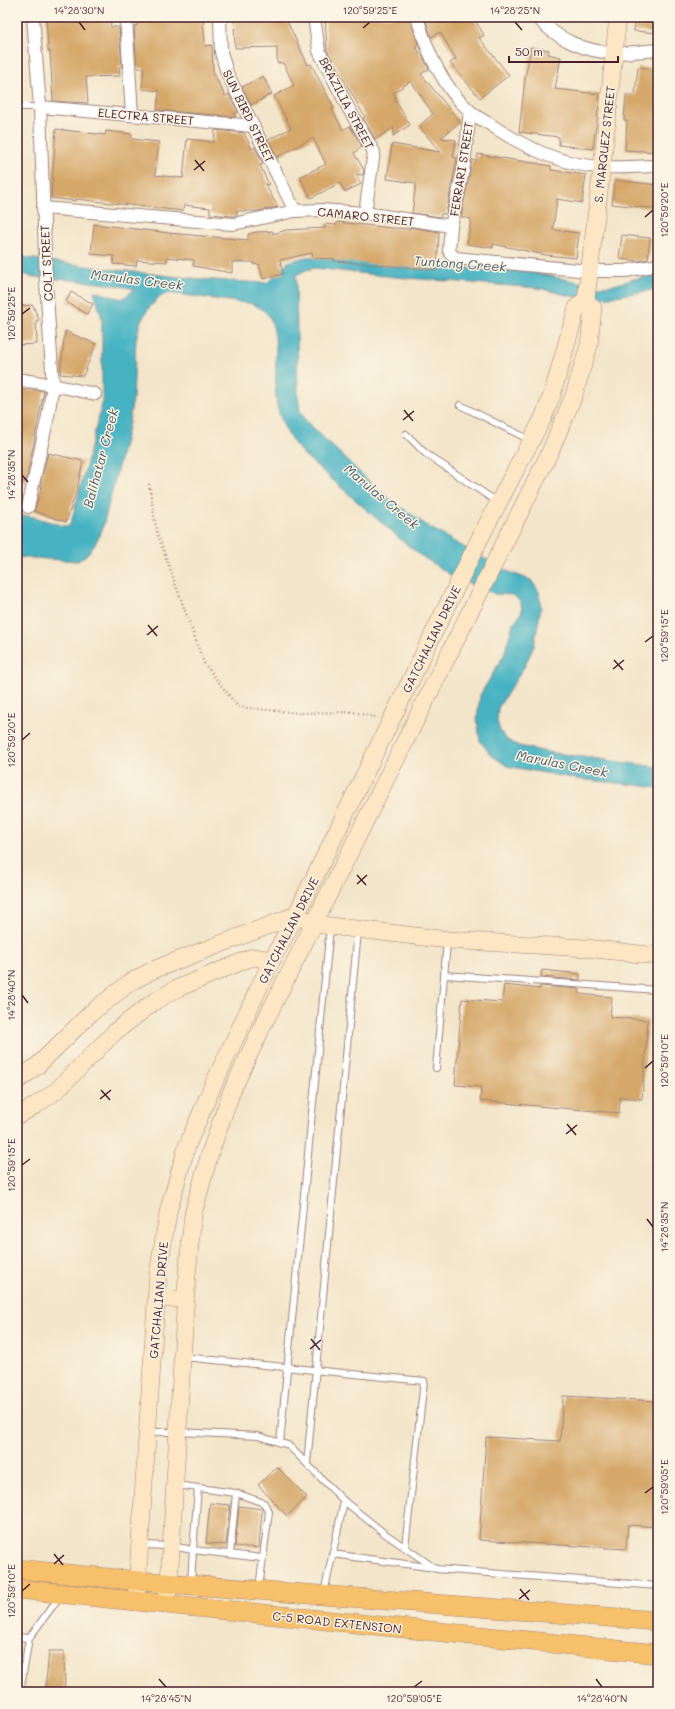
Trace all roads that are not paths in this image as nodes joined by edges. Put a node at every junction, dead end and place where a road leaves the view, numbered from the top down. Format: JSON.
{"nodes":[{"id":1,"x":33,"y":17,"type":"edge"},
{"id":2,"x":126,"y":17,"type":"edge"},
{"id":3,"x":220,"y":17,"type":"edge"},
{"id":4,"x":314,"y":17,"type":"edge"},
{"id":5,"x":417,"y":17,"type":"edge"},
{"id":6,"x":537,"y":17,"type":"edge"},
{"id":7,"x":618,"y":17,"type":"edge"},
{"id":8,"x":658,"y":50,"type":"edge"},
{"id":9,"x":614,"y":53,"type":"junction"},
{"id":10,"x":17,"y":107,"type":"edge"},
{"id":11,"x":40,"y":107,"type":"junction"},
{"id":12,"x":470,"y":111,"type":"junction"},
{"id":13,"x":132,"y":115,"type":"junction"},
{"id":14,"x":253,"y":126,"type":"junction"},
{"id":15,"x":658,"y":166,"type":"edge"},
{"id":16,"x":602,"y":167,"type":"junction"},
{"id":17,"x":43,"y":208,"type":"junction"},
{"id":18,"x":295,"y":211,"type":"junction"},
{"id":19,"x":366,"y":213,"type":"junction"},
{"id":20,"x":452,"y":226,"type":"junction"},
{"id":21,"x":658,"y":264,"type":"edge"},
{"id":22,"x":588,"y":275,"type":"junction"},
{"id":23,"x":586,"y":300,"type":"junction"},
{"id":24,"x":569,"y":338,"type":"junction"},
{"id":25,"x":589,"y":345,"type":"junction"},
{"id":26,"x":17,"y":379,"type":"edge"},
{"id":27,"x":53,"y":385,"type":"junction"},
{"id":28,"x":95,"y":394,"type":"dead end"},
{"id":29,"x":460,"y":404,"type":"dead end"},
{"id":30,"x":406,"y":434,"type":"dead end"},
{"id":31,"x":531,"y":441,"type":"junction"},
{"id":32,"x":499,"y":504,"type":"junction"},
{"id":33,"x":28,"y":507,"type":"dead end"},
{"id":34,"x":296,"y":915,"type":"junction"},
{"id":35,"x":322,"y":925,"type":"junction"},
{"id":36,"x":358,"y":929,"type":"junction"},
{"id":37,"x":448,"y":940,"type":"junction"},
{"id":38,"x":658,"y":956,"type":"edge"},
{"id":39,"x":272,"y":960,"type":"junction"},
{"id":40,"x":445,"y":975,"type":"junction"},
{"id":41,"x":658,"y":990,"type":"edge"},
{"id":42,"x":436,"y":1068,"type":"dead end"},
{"id":43,"x":17,"y":1081,"type":"edge"},
{"id":44,"x":17,"y":1116,"type":"edge"},
{"id":45,"x":157,"y":1299,"type":"junction"},
{"id":46,"x":186,"y":1299,"type":"junction"},
{"id":47,"x":183,"y":1357,"type":"junction"},
{"id":48,"x":287,"y":1367,"type":"junction"},
{"id":49,"x":316,"y":1370,"type":"junction"},
{"id":50,"x":148,"y":1432,"type":"junction"},
{"id":51,"x":179,"y":1432,"type":"junction"},
{"id":52,"x":280,"y":1443,"type":"junction"},
{"id":53,"x":307,"y":1463,"type":"junction"},
{"id":54,"x":175,"y":1485,"type":"junction"},
{"id":55,"x":198,"y":1488,"type":"junction"},
{"id":56,"x":236,"y":1493,"type":"junction"},
{"id":57,"x":344,"y":1500,"type":"junction"},
{"id":58,"x":141,"y":1545,"type":"junction"},
{"id":59,"x":172,"y":1546,"type":"junction"},
{"id":60,"x":405,"y":1547,"type":"junction"},
{"id":61,"x":193,"y":1550,"type":"junction"},
{"id":62,"x":230,"y":1554,"type":"junction"},
{"id":63,"x":332,"y":1554,"type":"junction"},
{"id":64,"x":262,"y":1558,"type":"junction"},
{"id":65,"x":436,"y":1569,"type":"junction"},
{"id":66,"x":17,"y":1570,"type":"edge"},
{"id":67,"x":138,"y":1581,"type":"junction"},
{"id":68,"x":169,"y":1583,"type":"junction"},
{"id":69,"x":191,"y":1584,"type":"junction"},
{"id":70,"x":658,"y":1586,"type":"edge"},
{"id":71,"x":17,"y":1589,"type":"edge"},
{"id":72,"x":259,"y":1590,"type":"junction"},
{"id":73,"x":61,"y":1594,"type":"junction"},
{"id":74,"x":323,"y":1595,"type":"junction"},
{"id":75,"x":136,"y":1602,"type":"junction"},
{"id":76,"x":166,"y":1605,"type":"junction"},
{"id":77,"x":658,"y":1621,"type":"edge"},
{"id":78,"x":17,"y":1637,"type":"edge"},
{"id":79,"x":29,"y":1638,"type":"junction"},
{"id":80,"x":658,"y":1654,"type":"edge"},
{"id":81,"x":20,"y":1692,"type":"edge"}],
"edges":[{"from":1,"to":11,"type":"street","name":"COLT STREET"},
{"from":2,"to":13,"type":"street"},
{"from":3,"to":14,"type":"street","name":"SUN BIRD STREET"},
{"from":4,"to":19,"type":"street","name":"BRAZILIA STREET"},
{"from":5,"to":12,"type":"street"},
{"from":6,"to":9,"type":"street"},
{"from":7,"to":9,"type":"street","name":"S. MARQUEZ STREET"},
{"from":8,"to":9,"type":"street"},
{"from":9,"to":16,"type":"street","name":"S. MARQUEZ STREET"},
{"from":10,"to":11,"type":"lane"},
{"from":11,"to":13,"type":"street","name":"ELECTRA STREET"},
{"from":11,"to":17,"type":"street","name":"COLT STREET"},
{"from":12,"to":16,"type":"street"},
{"from":12,"to":20,"type":"street","name":"FERRARI STREET"},
{"from":13,"to":14,"type":"street","name":"ELECTRA STREET"},
{"from":14,"to":18,"type":"street","name":"SUN BIRD STREET"},
{"from":15,"to":16,"type":"street"},
{"from":16,"to":22,"type":"street","name":"S. MARQUEZ STREET"},
{"from":17,"to":18,"type":"street","name":"CAMARO STREET"},
{"from":17,"to":27,"type":"street","name":"COLT STREET"},
{"from":18,"to":19,"type":"street","name":"CAMARO STREET"},
{"from":19,"to":20,"type":"street","name":"CAMARO STREET"},
{"from":20,"to":22,"type":"street"},
{"from":21,"to":22,"type":"street"},
{"from":22,"to":23,"type":"street","name":"GATCHALIAN DRIVE"},
{"from":23,"to":24,"type":"street","name":"GATCHALIAN DRIVE"},
{"from":23,"to":25,"type":"street","name":"GATCHALIAN DRIVE"},
{"from":24,"to":25,"type":"street"},
{"from":24,"to":31,"type":"street","name":"GATCHALIAN DRIVE"},
{"from":25,"to":35,"type":"street","name":"GATCHALIAN DRIVE"},
{"from":26,"to":27,"type":"street"},
{"from":27,"to":28,"type":"street"},
{"from":27,"to":33,"type":"street","name":"COLT STREET"},
{"from":29,"to":31,"type":"lane"},
{"from":30,"to":32,"type":"lane"},
{"from":31,"to":32,"type":"street","name":"GATCHALIAN DRIVE"},
{"from":32,"to":34,"type":"street","name":"GATCHALIAN DRIVE"},
{"from":34,"to":35,"type":"street"},
{"from":34,"to":39,"type":"street","name":"GATCHALIAN DRIVE"},
{"from":34,"to":43,"type":"street"},
{"from":35,"to":36,"type":"street"},
{"from":35,"to":46,"type":"street","name":"GATCHALIAN DRIVE"},
{"from":35,"to":48,"type":"lane"},
{"from":36,"to":37,"type":"street"},
{"from":36,"to":49,"type":"lane"},
{"from":37,"to":38,"type":"street"},
{"from":37,"to":40,"type":"lane"},
{"from":39,"to":44,"type":"street"},
{"from":39,"to":45,"type":"street","name":"GATCHALIAN DRIVE"},
{"from":40,"to":41,"type":"lane"},
{"from":40,"to":42,"type":"lane"},
{"from":45,"to":46,"type":"street"},
{"from":45,"to":50,"type":"street","name":"GATCHALIAN DRIVE"},
{"from":46,"to":47,"type":"street","name":"GATCHALIAN DRIVE"},
{"from":47,"to":48,"type":"lane"},
{"from":47,"to":51,"type":"street","name":"GATCHALIAN DRIVE"},
{"from":48,"to":49,"type":"lane"},
{"from":48,"to":52,"type":"lane"},
{"from":49,"to":53,"type":"lane"},
{"from":49,"to":60,"type":"lane"},
{"from":50,"to":51,"type":"lane"},
{"from":50,"to":58,"type":"street","name":"GATCHALIAN DRIVE"},
{"from":51,"to":52,"type":"lane"},
{"from":51,"to":54,"type":"street","name":"GATCHALIAN DRIVE"},
{"from":52,"to":53,"type":"lane"},
{"from":53,"to":57,"type":"lane"},
{"from":54,"to":55,"type":"lane"},
{"from":54,"to":59,"type":"street","name":"GATCHALIAN DRIVE"},
{"from":55,"to":56,"type":"lane"},
{"from":55,"to":61,"type":"lane"},
{"from":56,"to":62,"type":"lane"},
{"from":56,"to":64,"type":"lane"},
{"from":57,"to":60,"type":"lane"},
{"from":57,"to":63,"type":"lane"},
{"from":58,"to":59,"type":"lane"},
{"from":58,"to":67,"type":"street","name":"GATCHALIAN DRIVE"},
{"from":59,"to":61,"type":"lane"},
{"from":59,"to":68,"type":"street","name":"GATCHALIAN DRIVE"},
{"from":60,"to":65,"type":"lane"},
{"from":61,"to":62,"type":"lane"},
{"from":61,"to":69,"type":"lane"},
{"from":62,"to":64,"type":"lane"},
{"from":63,"to":65,"type":"lane"},
{"from":63,"to":74,"type":"lane"},
{"from":64,"to":72,"type":"lane"},
{"from":65,"to":70,"type":"lane"},
{"from":66,"to":67,"type":"main road","name":"C-5 ROAD EXTENSION"},
{"from":67,"to":68,"type":"main road","name":"C-5 ROAD EXTENSION"},
{"from":67,"to":75,"type":"street","name":"GATCHALIAN DRIVE"},
{"from":68,"to":69,"type":"main road","name":"C-5 ROAD EXTENSION"},
{"from":68,"to":76,"type":"street","name":"GATCHALIAN DRIVE"},
{"from":69,"to":72,"type":"main road","name":"C-5 ROAD EXTENSION"},
{"from":71,"to":73,"type":"main road","name":"C-5 ROAD EXTENSION"},
{"from":72,"to":74,"type":"main road","name":"C-5 ROAD EXTENSION"},
{"from":73,"to":75,"type":"main road","name":"C-5 ROAD EXTENSION"},
{"from":73,"to":79,"type":"lane"},
{"from":74,"to":77,"type":"main road","name":"C-5 ROAD EXTENSION"},
{"from":75,"to":76,"type":"main road","name":"C-5 ROAD EXTENSION"},
{"from":76,"to":80,"type":"main road","name":"C-5 ROAD EXTENSION"},
{"from":78,"to":79,"type":"lane"},
{"from":79,"to":81,"type":"lane"}]}
